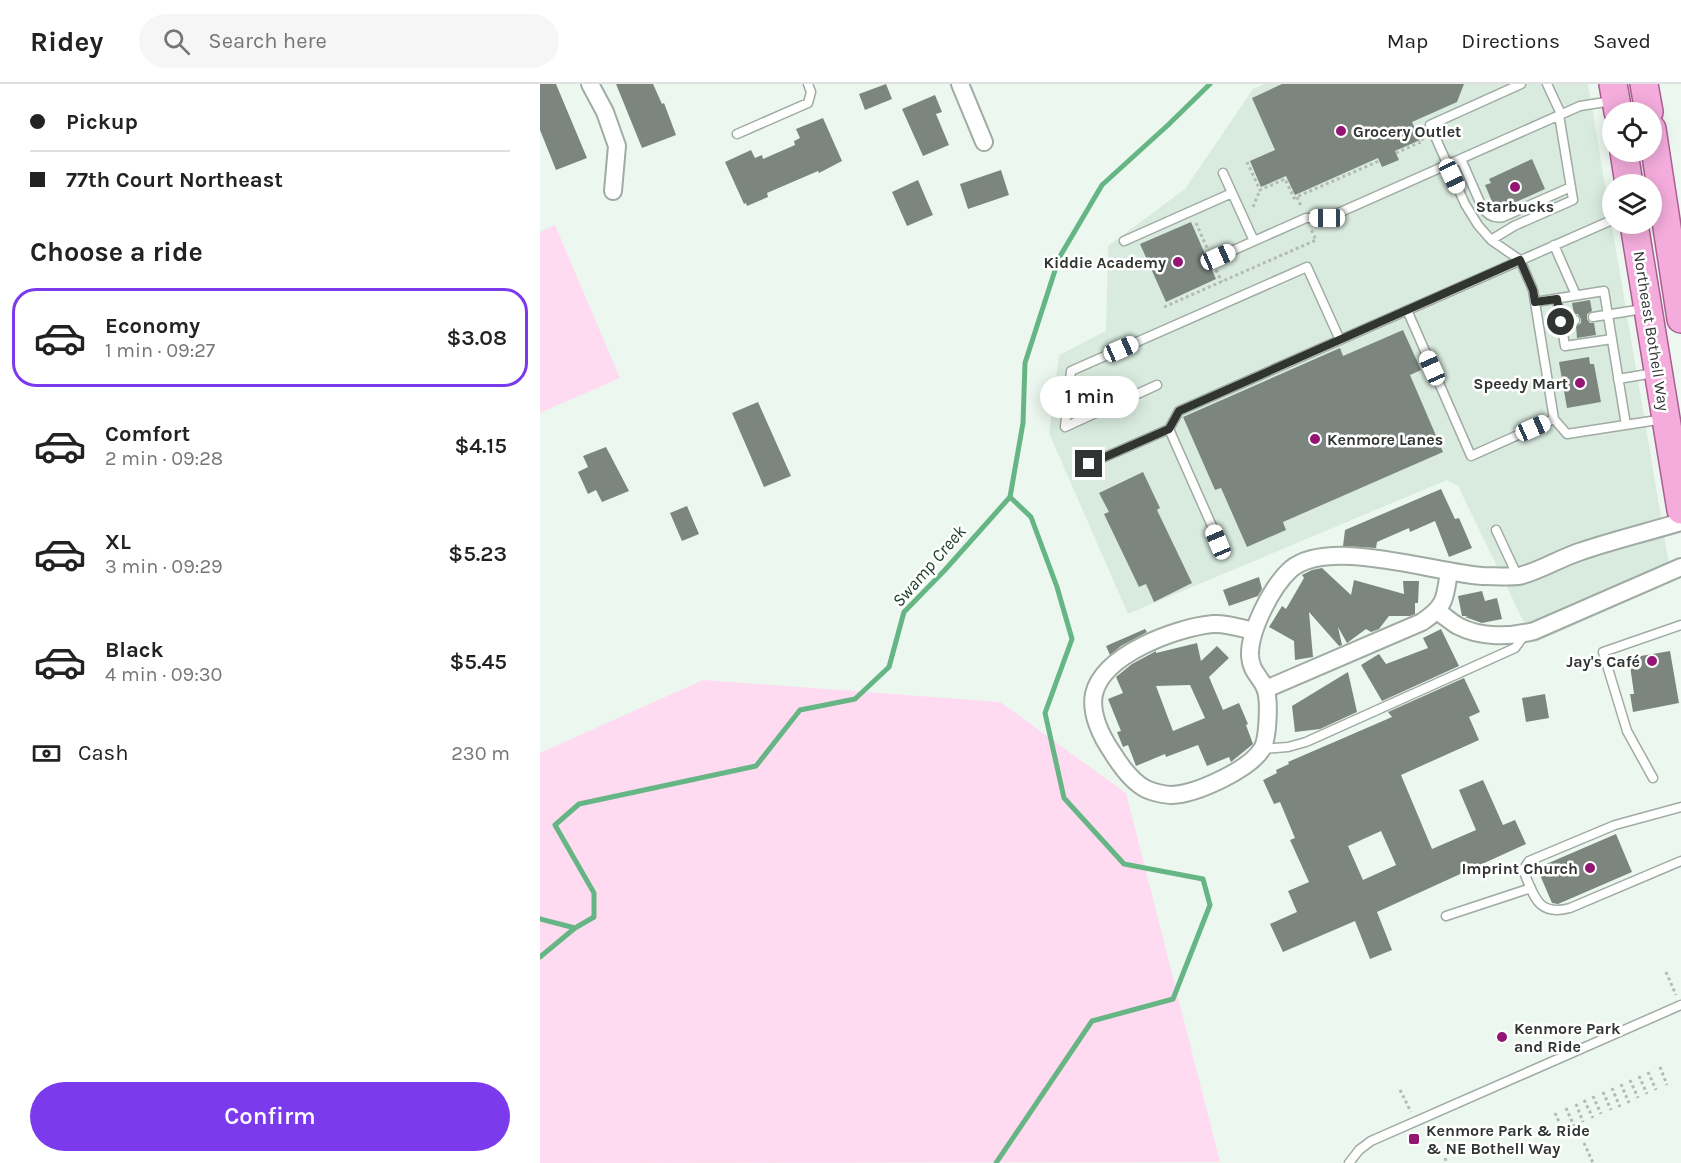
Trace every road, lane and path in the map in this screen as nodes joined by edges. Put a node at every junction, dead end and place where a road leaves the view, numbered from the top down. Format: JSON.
{"nodes":[{"id":1,"x":590,"y":84,"type":"edge"},
{"id":2,"x":808,"y":84,"type":"edge"},
{"id":3,"x":960,"y":84,"type":"edge"},
{"id":4,"x":1521,"y":84,"type":"edge"},
{"id":5,"x":1548,"y":84,"type":"edge"},
{"id":6,"x":1644,"y":84,"type":"edge"},
{"id":7,"x":1508,"y":86,"type":"edge"},
{"id":8,"x":1615,"y":99,"type":"edge"},
{"id":9,"x":1647,"y":102,"type":"edge"},
{"id":10,"x":1560,"y":115,"type":"junction"},
{"id":11,"x":1419,"y":131,"type":"dead end"},
{"id":12,"x":737,"y":134,"type":"dead end"},
{"id":13,"x":984,"y":142,"type":"dead end"},
{"id":14,"x":1396,"y":153,"type":"dead end"},
{"id":15,"x":1461,"y":159,"type":"junction"},
{"id":16,"x":1379,"y":160,"type":"dead end"},
{"id":17,"x":1247,"y":162,"type":"dead end"},
{"id":18,"x":1447,"y":165,"type":"junction"},
{"id":19,"x":1223,"y":172,"type":"dead end"},
{"id":20,"x":1571,"y":187,"type":"junction"},
{"id":21,"x":613,"y":191,"type":"dead end"},
{"id":22,"x":1232,"y":193,"type":"junction"},
{"id":23,"x":1297,"y":197,"type":"junction"},
{"id":24,"x":1191,"y":212,"type":"junction"},
{"id":25,"x":1306,"y":218,"type":"junction"},
{"id":26,"x":1602,"y":224,"type":"edge"},
{"id":27,"x":1651,"y":234,"type":"edge"},
{"id":28,"x":1657,"y":234,"type":"edge"},
{"id":29,"x":1491,"y":240,"type":"junction"},
{"id":30,"x":1124,"y":241,"type":"dead end"},
{"id":31,"x":1254,"y":241,"type":"junction"},
{"id":32,"x":1554,"y":245,"type":"junction"},
{"id":33,"x":1208,"y":251,"type":"dead end"},
{"id":34,"x":1215,"y":259,"type":"joint"},
{"id":35,"x":1520,"y":260,"type":"junction"},
{"id":36,"x":1222,"y":282,"type":"junction"},
{"id":37,"x":1576,"y":295,"type":"junction"},
{"id":38,"x":1557,"y":299,"type":"junction"},
{"id":39,"x":1535,"y":302,"type":"junction"},
{"id":40,"x":1164,"y":307,"type":"dead end"},
{"id":41,"x":1648,"y":308,"type":"junction"},
{"id":42,"x":1407,"y":310,"type":"junction"},
{"id":43,"x":1608,"y":315,"type":"junction"},
{"id":44,"x":1593,"y":317,"type":"dead end"},
{"id":45,"x":1681,"y":319,"type":"edge"},
{"id":46,"x":1575,"y":320,"type":"dead end"},
{"id":47,"x":1561,"y":322,"type":"junction"},
{"id":48,"x":1612,"y":339,"type":"junction"},
{"id":49,"x":1340,"y":340,"type":"junction"},
{"id":50,"x":1658,"y":372,"type":"junction"},
{"id":51,"x":1618,"y":379,"type":"junction"},
{"id":52,"x":1157,"y":385,"type":"dead end"},
{"id":53,"x":1666,"y":418,"type":"junction"},
{"id":54,"x":1554,"y":419,"type":"junction"},
{"id":55,"x":1626,"y":425,"type":"junction"},
{"id":56,"x":1169,"y":429,"type":"junction"},
{"id":57,"x":1089,"y":464,"type":"dead end"},
{"id":58,"x":1681,"y":510,"type":"edge"},
{"id":59,"x":1681,"y":522,"type":"edge"},
{"id":60,"x":1496,"y":530,"type":"dead end"},
{"id":61,"x":1222,"y":551,"type":"dead end"},
{"id":62,"x":1681,"y":567,"type":"edge"},
{"id":63,"x":1449,"y":571,"type":"junction"},
{"id":64,"x":1517,"y":575,"type":"junction"},
{"id":65,"x":1438,"y":612,"type":"junction"},
{"id":66,"x":1681,"y":625,"type":"edge"},
{"id":67,"x":1254,"y":631,"type":"junction"},
{"id":68,"x":1526,"y":633,"type":"junction"},
{"id":69,"x":1266,"y":689,"type":"junction"},
{"id":70,"x":1262,"y":748,"type":"junction"},
{"id":71,"x":1653,"y":778,"type":"dead end"},
{"id":72,"x":1681,"y":807,"type":"edge"},
{"id":73,"x":1681,"y":861,"type":"edge"},
{"id":74,"x":1531,"y":888,"type":"junction"},
{"id":75,"x":1446,"y":916,"type":"dead end"},
{"id":76,"x":1666,"y":972,"type":"dead end"},
{"id":77,"x":1679,"y":1000,"type":"edge"},
{"id":78,"x":1660,"y":1067,"type":"dead end"},
{"id":79,"x":1648,"y":1072,"type":"dead end"},
{"id":80,"x":1639,"y":1076,"type":"dead end"},
{"id":81,"x":1630,"y":1080,"type":"dead end"},
{"id":82,"x":1621,"y":1084,"type":"dead end"},
{"id":83,"x":1668,"y":1085,"type":"dead end"},
{"id":84,"x":1612,"y":1088,"type":"dead end"},
{"id":85,"x":1400,"y":1090,"type":"dead end"},
{"id":86,"x":1656,"y":1090,"type":"dead end"},
{"id":87,"x":1603,"y":1092,"type":"dead end"},
{"id":88,"x":1647,"y":1094,"type":"dead end"},
{"id":89,"x":1593,"y":1096,"type":"dead end"},
{"id":90,"x":1638,"y":1098,"type":"dead end"},
{"id":91,"x":1584,"y":1100,"type":"dead end"},
{"id":92,"x":1629,"y":1103,"type":"dead end"},
{"id":93,"x":1575,"y":1104,"type":"dead end"},
{"id":94,"x":1620,"y":1107,"type":"dead end"},
{"id":95,"x":1566,"y":1108,"type":"dead end"},
{"id":96,"x":1611,"y":1110,"type":"dead end"},
{"id":97,"x":1555,"y":1113,"type":"dead end"},
{"id":98,"x":1412,"y":1114,"type":"dead end"},
{"id":99,"x":1602,"y":1114,"type":"dead end"},
{"id":100,"x":1593,"y":1118,"type":"dead end"},
{"id":101,"x":1584,"y":1122,"type":"dead end"},
{"id":102,"x":1574,"y":1126,"type":"dead end"},
{"id":103,"x":1563,"y":1131,"type":"dead end"},
{"id":104,"x":1584,"y":1143,"type":"dead end"},
{"id":105,"x":1445,"y":1158,"type":"dead end"},
{"id":106,"x":1349,"y":1163,"type":"edge"},
{"id":107,"x":1447,"y":1163,"type":"edge"},
{"id":108,"x":1593,"y":1163,"type":"edge"}],
"edges":[{"from":1,"to":21,"type":"street"},
{"from":2,"to":12,"type":"lane"},
{"from":3,"to":13,"type":"street"},
{"from":4,"to":7,"type":"lane"},
{"from":5,"to":10,"type":"lane"},
{"from":6,"to":9,"type":"main road"},
{"from":7,"to":18,"type":"lane"},
{"from":8,"to":10,"type":"lane"},
{"from":10,"to":15,"type":"lane"},
{"from":10,"to":20,"type":"lane"},
{"from":11,"to":14,"type":"path"},
{"from":15,"to":18,"type":"lane"},
{"from":15,"to":20,"type":"lane"},
{"from":16,"to":23,"type":"path"},
{"from":17,"to":23,"type":"path"},
{"from":18,"to":25,"type":"lane"},
{"from":18,"to":29,"type":"lane"},
{"from":19,"to":22,"type":"lane"},
{"from":20,"to":29,"type":"lane"},
{"from":22,"to":24,"type":"lane"},
{"from":22,"to":31,"type":"lane"},
{"from":23,"to":25,"type":"path"},
{"from":24,"to":30,"type":"lane"},
{"from":24,"to":33,"type":"path"},
{"from":25,"to":31,"type":"lane"},
{"from":25,"to":36,"type":"path"},
{"from":26,"to":32,"type":"lane"},
{"from":27,"to":41,"type":"main road","name":"Northeast Bothell Way"},
{"from":28,"to":45,"type":"main road","name":"Northeast Bothell Way"},
{"from":29,"to":35,"type":"lane"},
{"from":31,"to":34,"type":"lane"},
{"from":32,"to":35,"type":"lane"},
{"from":32,"to":37,"type":"lane"},
{"from":34,"to":36,"type":"path"},
{"from":35,"to":39,"type":"lane"},
{"from":35,"to":42,"type":"lane"},
{"from":36,"to":40,"type":"path"},
{"from":37,"to":38,"type":"lane"},
{"from":37,"to":43,"type":"lane"},
{"from":38,"to":39,"type":"lane"},
{"from":38,"to":47,"type":"lane"},
{"from":39,"to":54,"type":"lane"},
{"from":41,"to":43,"type":"lane"},
{"from":41,"to":50,"type":"main road","name":"Northeast Bothell Way"},
{"from":42,"to":49,"type":"lane"},
{"from":42,"to":54,"type":"lane"},
{"from":43,"to":44,"type":"lane"},
{"from":43,"to":48,"type":"lane"},
{"from":46,"to":47,"type":"lane"},
{"from":47,"to":48,"type":"lane"},
{"from":48,"to":51,"type":"lane"},
{"from":49,"to":52,"type":"lane"},
{"from":49,"to":56,"type":"lane"},
{"from":50,"to":51,"type":"lane"},
{"from":50,"to":53,"type":"main road","name":"Northeast Bothell Way"},
{"from":51,"to":55,"type":"lane"},
{"from":53,"to":55,"type":"lane"},
{"from":53,"to":58,"type":"main road","name":"Northeast Bothell Way"},
{"from":54,"to":55,"type":"lane"},
{"from":56,"to":57,"type":"lane"},
{"from":56,"to":61,"type":"lane"},
{"from":59,"to":64,"type":"street"},
{"from":60,"to":64,"type":"lane"},
{"from":62,"to":68,"type":"street"},
{"from":63,"to":64,"type":"street"},
{"from":63,"to":65,"type":"street"},
{"from":63,"to":67,"type":"street"},
{"from":65,"to":68,"type":"street"},
{"from":65,"to":69,"type":"street"},
{"from":66,"to":71,"type":"lane"},
{"from":67,"to":69,"type":"street"},
{"from":67,"to":70,"type":"street"},
{"from":68,"to":70,"type":"lane"},
{"from":69,"to":70,"type":"street"},
{"from":72,"to":74,"type":"lane"},
{"from":73,"to":74,"type":"lane"},
{"from":74,"to":75,"type":"lane"},
{"from":76,"to":77,"type":"path"},
{"from":77,"to":106,"type":"lane"},
{"from":78,"to":83,"type":"path"},
{"from":79,"to":86,"type":"path"},
{"from":80,"to":88,"type":"path"},
{"from":81,"to":90,"type":"path"},
{"from":82,"to":92,"type":"path"},
{"from":84,"to":94,"type":"path"},
{"from":85,"to":98,"type":"path"},
{"from":87,"to":96,"type":"path"},
{"from":89,"to":99,"type":"path"},
{"from":91,"to":100,"type":"path"},
{"from":93,"to":101,"type":"path"},
{"from":95,"to":102,"type":"path"},
{"from":97,"to":103,"type":"path"},
{"from":104,"to":108,"type":"path"},
{"from":105,"to":107,"type":"path"}]}
